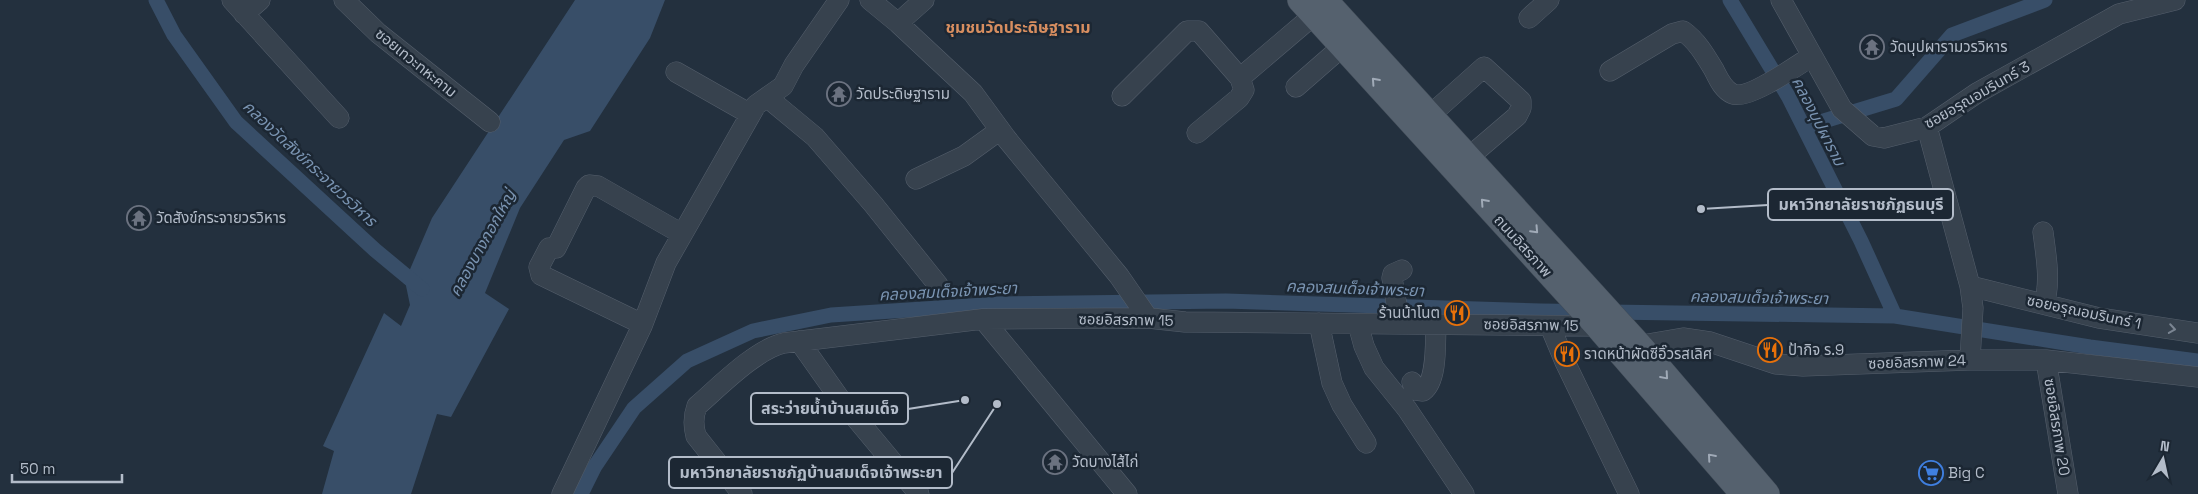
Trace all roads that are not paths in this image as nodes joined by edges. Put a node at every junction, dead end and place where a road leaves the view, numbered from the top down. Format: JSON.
{"nodes":[{"id":1,"x":260,"y":0,"type":"edge"},
{"id":2,"x":344,"y":0,"type":"edge"},
{"id":3,"x":839,"y":0,"type":"edge"},
{"id":4,"x":870,"y":0,"type":"edge"},
{"id":5,"x":924,"y":0,"type":"edge"},
{"id":6,"x":1549,"y":0,"type":"edge"},
{"id":7,"x":1781,"y":0,"type":"edge"},
{"id":8,"x":2174,"y":0,"type":"edge"},
{"id":9,"x":1313,"y":5,"type":"edge"},
{"id":10,"x":238,"y":7,"type":"edge"},
{"id":11,"x":1529,"y":18,"type":"dead end"},
{"id":12,"x":898,"y":23,"type":"junction"},
{"id":13,"x":1343,"y":46,"type":"junction"},
{"id":14,"x":1812,"y":56,"type":"junction"},
{"id":15,"x":1610,"y":71,"type":"dead end"},
{"id":16,"x":676,"y":72,"type":"dead end"},
{"id":17,"x":1240,"y":78,"type":"junction"},
{"id":18,"x":1296,"y":87,"type":"dead end"},
{"id":19,"x":1122,"y":96,"type":"dead end"},
{"id":20,"x":768,"y":98,"type":"junction"},
{"id":21,"x":1437,"y":109,"type":"dead end"},
{"id":22,"x":750,"y":114,"type":"junction"},
{"id":23,"x":339,"y":118,"type":"dead end"},
{"id":24,"x":490,"y":122,"type":"dead end"},
{"id":25,"x":1927,"y":127,"type":"junction"},
{"id":26,"x":1000,"y":130,"type":"junction"},
{"id":27,"x":1197,"y":133,"type":"dead end"},
{"id":28,"x":1469,"y":157,"type":"junction"},
{"id":29,"x":916,"y":179,"type":"dead end"},
{"id":30,"x":2043,"y":232,"type":"dead end"},
{"id":31,"x":682,"y":234,"type":"junction"},
{"id":32,"x":1402,"y":270,"type":"dead end"},
{"id":33,"x":938,"y":285,"type":"dead end"},
{"id":34,"x":1970,"y":286,"type":"junction"},
{"id":35,"x":2044,"y":304,"type":"junction"},
{"id":36,"x":1141,"y":307,"type":"junction"},
{"id":37,"x":1594,"y":312,"type":"junction"},
{"id":38,"x":1399,"y":313,"type":"junction"},
{"id":39,"x":983,"y":319,"type":"junction"},
{"id":40,"x":1319,"y":323,"type":"junction"},
{"id":41,"x":1436,"y":323,"type":"junction"},
{"id":42,"x":642,"y":324,"type":"junction"},
{"id":43,"x":1358,"y":324,"type":"junction"},
{"id":44,"x":1550,"y":326,"type":"junction"},
{"id":45,"x":2198,"y":333,"type":"edge"},
{"id":46,"x":799,"y":341,"type":"junction"},
{"id":47,"x":1642,"y":348,"type":"junction"},
{"id":48,"x":1970,"y":351,"type":"junction"},
{"id":49,"x":2046,"y":360,"type":"junction"},
{"id":50,"x":2198,"y":377,"type":"edge"},
{"id":51,"x":1412,"y":382,"type":"dead end"},
{"id":52,"x":1366,"y":443,"type":"dead end"},
{"id":53,"x":562,"y":494,"type":"edge"},
{"id":54,"x":742,"y":494,"type":"edge"},
{"id":55,"x":919,"y":494,"type":"edge"},
{"id":56,"x":1127,"y":494,"type":"edge"},
{"id":57,"x":1464,"y":494,"type":"edge"},
{"id":58,"x":1629,"y":494,"type":"edge"},
{"id":59,"x":1743,"y":494,"type":"edge"},
{"id":60,"x":1767,"y":494,"type":"edge"},
{"id":61,"x":2068,"y":494,"type":"edge"}],
"edges":[{"from":1,"to":10,"type":"street"},
{"from":2,"to":24,"type":"street","name":"ซอยเทวะทหะคาม"},
{"from":3,"to":20,"type":"street"},
{"from":4,"to":12,"type":"street"},
{"from":5,"to":12,"type":"street"},
{"from":6,"to":11,"type":"street"},
{"from":7,"to":14,"type":"street","name":"ซอยอรุณอมรินทร์ 3"},
{"from":8,"to":25,"type":"street","name":"ซอยอรุณอมรินทร์ 3"},
{"from":9,"to":13,"type":"main road","name":"ถนนอิสรภาพ"},
{"from":9,"to":17,"type":"street"},
{"from":9,"to":28,"type":"main road"},
{"from":10,"to":23,"type":"street"},
{"from":12,"to":26,"type":"street"},
{"from":13,"to":18,"type":"street"},
{"from":37,"to":13,"type":"main road","name":"ถนนอิสรภาพ","one_way":true},
{"from":14,"to":15,"type":"street"},
{"from":14,"to":25,"type":"street","name":"ซอยอรุณอมรินทร์ 3"},
{"from":16,"to":22,"type":"street"},
{"from":17,"to":19,"type":"street"},
{"from":17,"to":27,"type":"street"},
{"from":20,"to":22,"type":"street"},
{"from":20,"to":33,"type":"street"},
{"from":21,"to":28,"type":"street"},
{"from":22,"to":31,"type":"street"},
{"from":25,"to":34,"type":"street"},
{"from":26,"to":29,"type":"street"},
{"from":26,"to":36,"type":"street"},
{"from":28,"to":37,"type":"main road","one_way":true},
{"from":30,"to":35,"type":"street"},
{"from":31,"to":42,"type":"street"},
{"from":31,"to":42,"type":"street"},
{"from":32,"to":38,"type":"street"},
{"from":34,"to":35,"type":"street","name":"ซอยอรุณอมรินทร์ 1"},
{"from":34,"to":48,"type":"street"},
{"from":35,"to":45,"type":"street","name":"ซอยอรุณอมรินทร์ 1","one_way":true},
{"from":36,"to":39,"type":"street","name":"ซอยอิสรภาพ 15"},
{"from":36,"to":40,"type":"street","name":"ซอยอิสรภาพ 15"},
{"from":37,"to":44,"type":"street","name":"ซอยอิสรภาพ 15"},
{"from":37,"to":47,"type":"main road"},
{"from":59,"to":37,"type":"main road","name":"ถนนอิสรภาพ","one_way":true},
{"from":38,"to":41,"type":"street","name":"ซอยอิสรภาพ 15"},
{"from":38,"to":43,"type":"street","name":"ซอยอิสรภาพ 15"},
{"from":39,"to":46,"type":"street","name":"ซอยอิสรภาพ 15"},
{"from":39,"to":56,"type":"street"},
{"from":40,"to":43,"type":"street","name":"ซอยอิสรภาพ 15"},
{"from":40,"to":52,"type":"street"},
{"from":41,"to":44,"type":"street","name":"ซอยอิสรภาพ 15"},
{"from":41,"to":51,"type":"street"},
{"from":42,"to":53,"type":"street"},
{"from":43,"to":57,"type":"street"},
{"from":44,"to":58,"type":"street"},
{"from":46,"to":54,"type":"street","name":"ซอยอิสรภาพ 15"},
{"from":46,"to":55,"type":"street"},
{"from":47,"to":48,"type":"street","name":"ซอยอิสรภาพ 24"},
{"from":47,"to":60,"type":"main road","one_way":true},
{"from":48,"to":49,"type":"street","name":"ซอยอิสรภาพ 24"},
{"from":49,"to":50,"type":"street","name":"ซอยอิสรภาพ 24"},
{"from":49,"to":61,"type":"street","name":"ซอยอิสรภาพ 20"}]}
